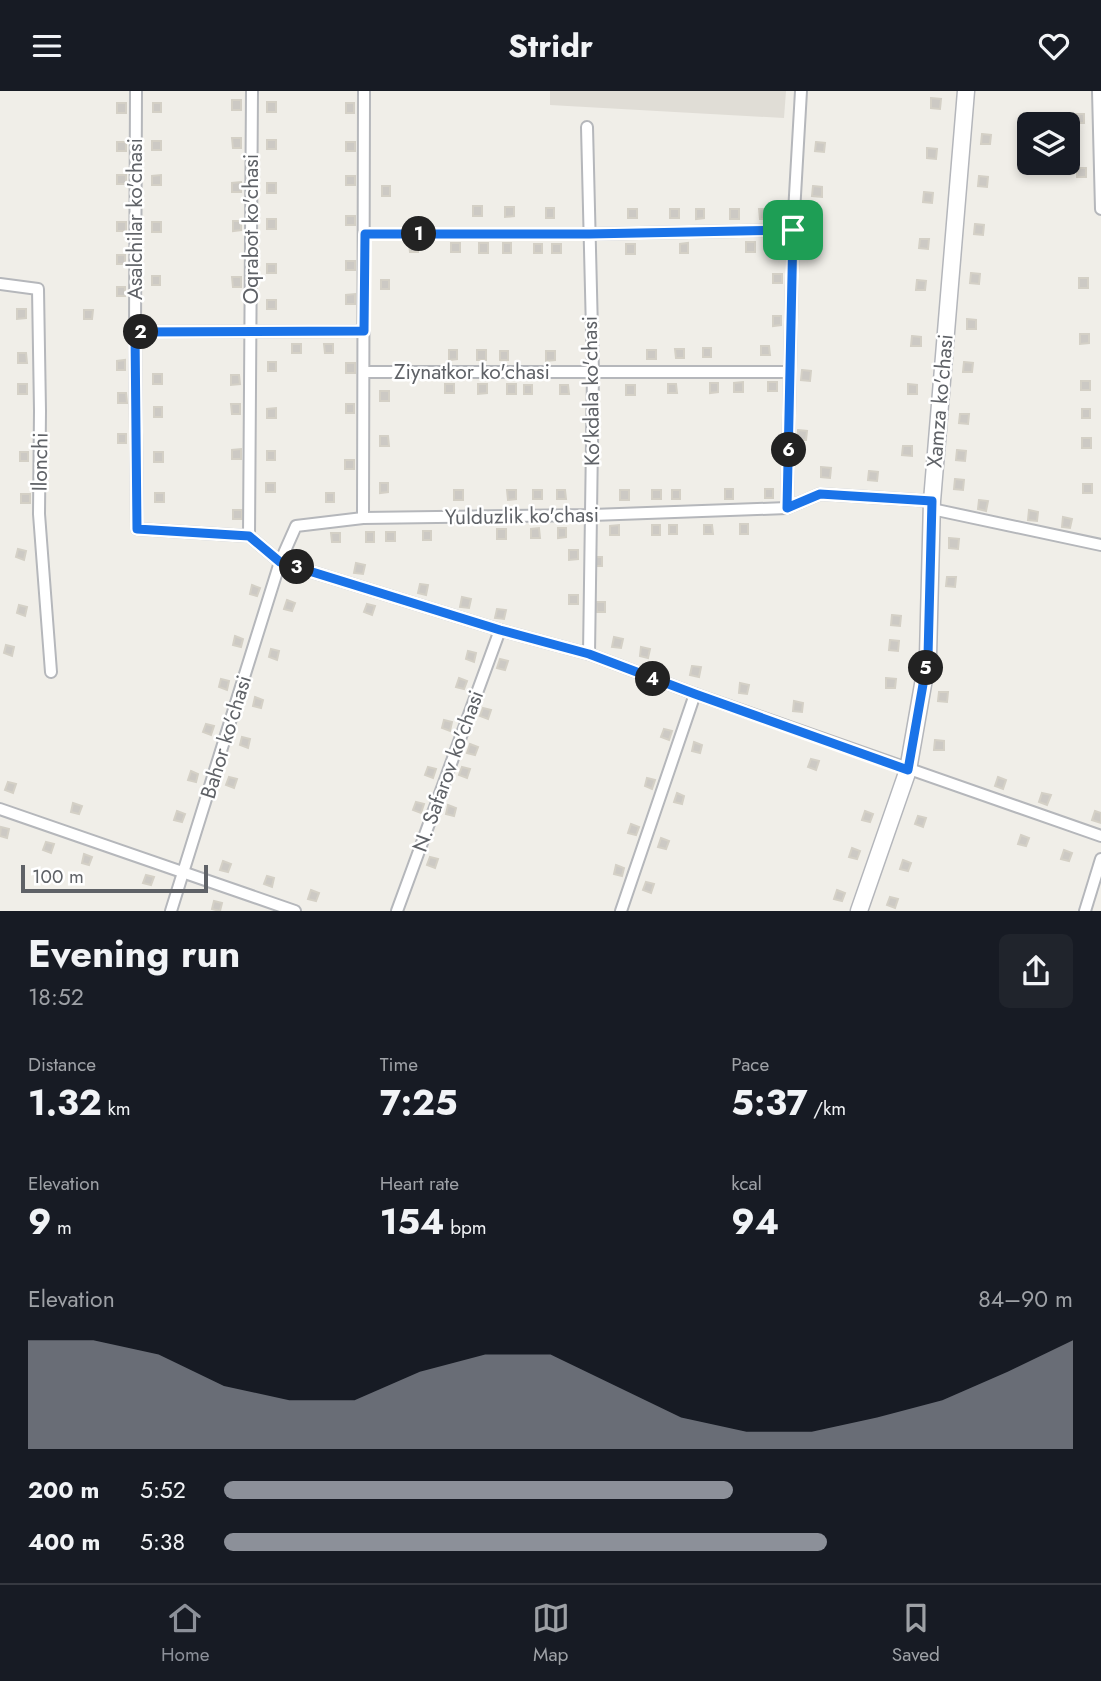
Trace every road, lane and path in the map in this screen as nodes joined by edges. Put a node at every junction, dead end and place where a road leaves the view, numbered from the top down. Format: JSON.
{"nodes":[{"id":1,"x":136,"y":91,"type":"edge"},
{"id":2,"x":252,"y":91,"type":"edge"},
{"id":3,"x":364,"y":91,"type":"edge"},
{"id":4,"x":801,"y":91,"type":"edge"},
{"id":5,"x":966,"y":91,"type":"edge"},
{"id":6,"x":1098,"y":91,"type":"edge"},
{"id":7,"x":587,"y":127,"type":"dead end"},
{"id":8,"x":1101,"y":209,"type":"edge"},
{"id":9,"x":793,"y":230,"type":"junction"},
{"id":10,"x":365,"y":234,"type":"junction"},
{"id":11,"x":589,"y":234,"type":"junction"},
{"id":12,"x":0,"y":284,"type":"edge"},
{"id":13,"x":251,"y":331,"type":"junction"},
{"id":14,"x":364,"y":331,"type":"junction"},
{"id":15,"x":135,"y":332,"type":"junction"},
{"id":16,"x":364,"y":372,"type":"junction"},
{"id":17,"x":593,"y":372,"type":"junction"},
{"id":18,"x":790,"y":372,"type":"junction"},
{"id":19,"x":932,"y":505,"type":"junction"},
{"id":20,"x":787,"y":508,"type":"junction"},
{"id":21,"x":592,"y":515,"type":"junction"},
{"id":22,"x":363,"y":518,"type":"junction"},
{"id":23,"x":249,"y":536,"type":"junction"},
{"id":24,"x":1101,"y":545,"type":"edge"},
{"id":25,"x":280,"y":562,"type":"junction"},
{"id":26,"x":500,"y":630,"type":"junction"},
{"id":27,"x":589,"y":654,"type":"junction"},
{"id":28,"x":51,"y":671,"type":"dead end"},
{"id":29,"x":695,"y":694,"type":"junction"},
{"id":30,"x":908,"y":770,"type":"junction"},
{"id":31,"x":0,"y":809,"type":"edge"},
{"id":32,"x":1101,"y":836,"type":"edge"},
{"id":33,"x":1101,"y":859,"type":"edge"},
{"id":34,"x":184,"y":873,"type":"junction"},
{"id":35,"x":171,"y":911,"type":"edge"},
{"id":36,"x":295,"y":911,"type":"edge"},
{"id":37,"x":397,"y":911,"type":"edge"},
{"id":38,"x":621,"y":911,"type":"edge"},
{"id":39,"x":859,"y":911,"type":"edge"},
{"id":40,"x":1085,"y":911,"type":"edge"}],
"edges":[{"from":1,"to":15,"type":"street","name":"Asalchilar ko'chasi"},
{"from":2,"to":13,"type":"street","name":"Oqrabot ko'chasi"},
{"from":3,"to":10,"type":"street"},
{"from":4,"to":9,"type":"street"},
{"from":5,"to":19,"type":"main road","name":"Xamza ko'chasi"},
{"from":6,"to":8,"type":"street"},
{"from":7,"to":11,"type":"street","name":"Ko'kdala ko'chasi"},
{"from":9,"to":11,"type":"street"},
{"from":9,"to":18,"type":"street"},
{"from":10,"to":11,"type":"street"},
{"from":10,"to":14,"type":"street"},
{"from":11,"to":17,"type":"street","name":"Ko'kdala ko'chasi"},
{"from":12,"to":28,"type":"street","name":"Ilonchi"},
{"from":13,"to":14,"type":"street"},
{"from":13,"to":15,"type":"street"},
{"from":13,"to":23,"type":"street","name":"Oqrabot ko'chasi"},
{"from":14,"to":16,"type":"street"},
{"from":15,"to":23,"type":"street","name":"Asalchilar ko'chasi"},
{"from":16,"to":17,"type":"street","name":"Ziynatkor ko'chasi"},
{"from":16,"to":22,"type":"street"},
{"from":17,"to":18,"type":"street","name":"Ziynatkor ko'chasi"},
{"from":17,"to":21,"type":"street","name":"Ko'kdala ko'chasi"},
{"from":18,"to":20,"type":"street"},
{"from":19,"to":20,"type":"street"},
{"from":19,"to":24,"type":"street"},
{"from":19,"to":30,"type":"main road","name":"Xamza ko'chasi"},
{"from":20,"to":21,"type":"street","name":"Yulduzlik ko'chasi"},
{"from":21,"to":22,"type":"street","name":"Yulduzlik ko'chasi"},
{"from":21,"to":27,"type":"street","name":"Ko'kdala ko'chasi"},
{"from":22,"to":25,"type":"street","name":"Yulduzlik ko'chasi"},
{"from":23,"to":25,"type":"street"},
{"from":25,"to":26,"type":"street"},
{"from":25,"to":34,"type":"street","name":"Bahor ko'chasi"},
{"from":26,"to":27,"type":"street"},
{"from":26,"to":37,"type":"street","name":"N. Safarov ko'chasi"},
{"from":27,"to":29,"type":"street"},
{"from":29,"to":30,"type":"street"},
{"from":29,"to":38,"type":"street"},
{"from":30,"to":32,"type":"street"},
{"from":30,"to":39,"type":"main road","name":"Xamza ko'chasi"},
{"from":31,"to":34,"type":"street"},
{"from":33,"to":40,"type":"street"},
{"from":34,"to":35,"type":"street","name":"Bahor ko'chasi"},
{"from":34,"to":36,"type":"street"}]}
